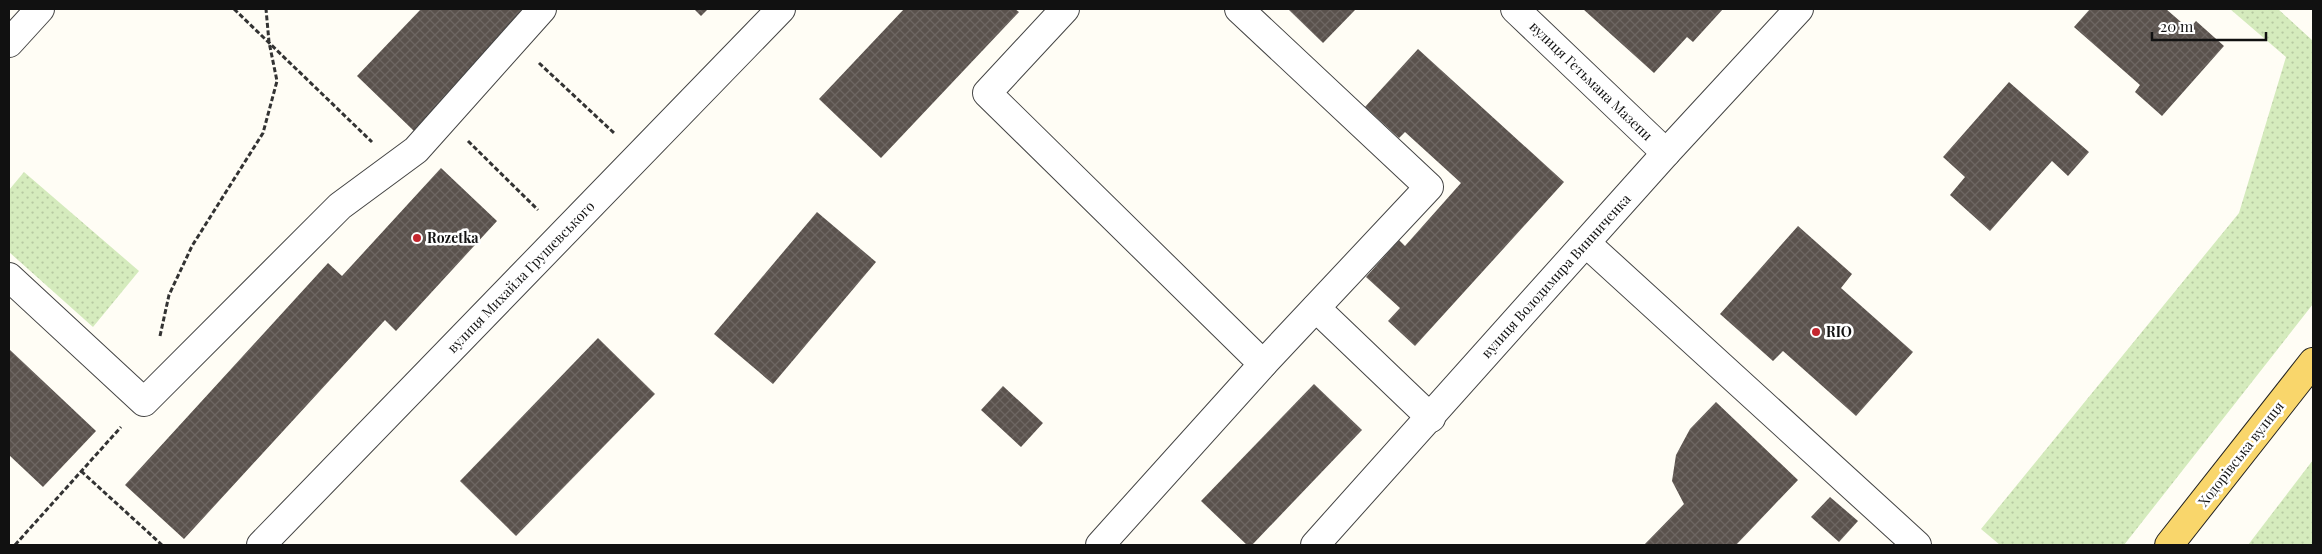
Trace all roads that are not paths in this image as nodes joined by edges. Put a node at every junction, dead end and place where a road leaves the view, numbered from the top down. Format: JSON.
{"nodes":[{"id":1,"x":40,"y":9,"type":"edge"},
{"id":2,"x":542,"y":9,"type":"edge"},
{"id":3,"x":781,"y":9,"type":"edge"},
{"id":4,"x":1065,"y":9,"type":"edge"},
{"id":5,"x":1239,"y":9,"type":"edge"},
{"id":6,"x":1516,"y":9,"type":"edge"},
{"id":7,"x":1799,"y":9,"type":"edge"},
{"id":8,"x":9,"y":43,"type":"edge"},
{"id":9,"x":1666,"y":153,"type":"junction"},
{"id":10,"x":1586,"y":243,"type":"junction"},
{"id":11,"x":9,"y":277,"type":"edge"},
{"id":12,"x":1316,"y":308,"type":"junction"},
{"id":13,"x":2313,"y":362,"type":"edge"},
{"id":14,"x":1263,"y":364,"type":"junction"},
{"id":15,"x":1430,"y":418,"type":"junction"},
{"id":16,"x":261,"y":545,"type":"edge"},
{"id":17,"x":1100,"y":545,"type":"edge"},
{"id":18,"x":1316,"y":545,"type":"edge"},
{"id":19,"x":1917,"y":545,"type":"edge"},
{"id":20,"x":2170,"y":545,"type":"edge"}],
"edges":[{"from":1,"to":8,"type":"street"},
{"from":2,"to":11,"type":"street"},
{"from":3,"to":16,"type":"street","name":"вулиця Михайла Грушевського"},
{"from":4,"to":14,"type":"street"},
{"from":5,"to":12,"type":"street"},
{"from":6,"to":9,"type":"street","name":"вулиця Гетьмана Мазепи"},
{"from":7,"to":9,"type":"street","name":"вулиця Володимира Винниченка"},
{"from":9,"to":10,"type":"street","name":"вулиця Володимира Винниченка"},
{"from":10,"to":15,"type":"street","name":"вулиця Володимира Винниченка"},
{"from":10,"to":19,"type":"street"},
{"from":12,"to":14,"type":"street"},
{"from":12,"to":15,"type":"street"},
{"from":13,"to":20,"type":"main road","name":"Ходорівська вулиця"},
{"from":14,"to":17,"type":"street"},
{"from":15,"to":18,"type":"street","name":"вулиця Володимира Винниченка"}]}
